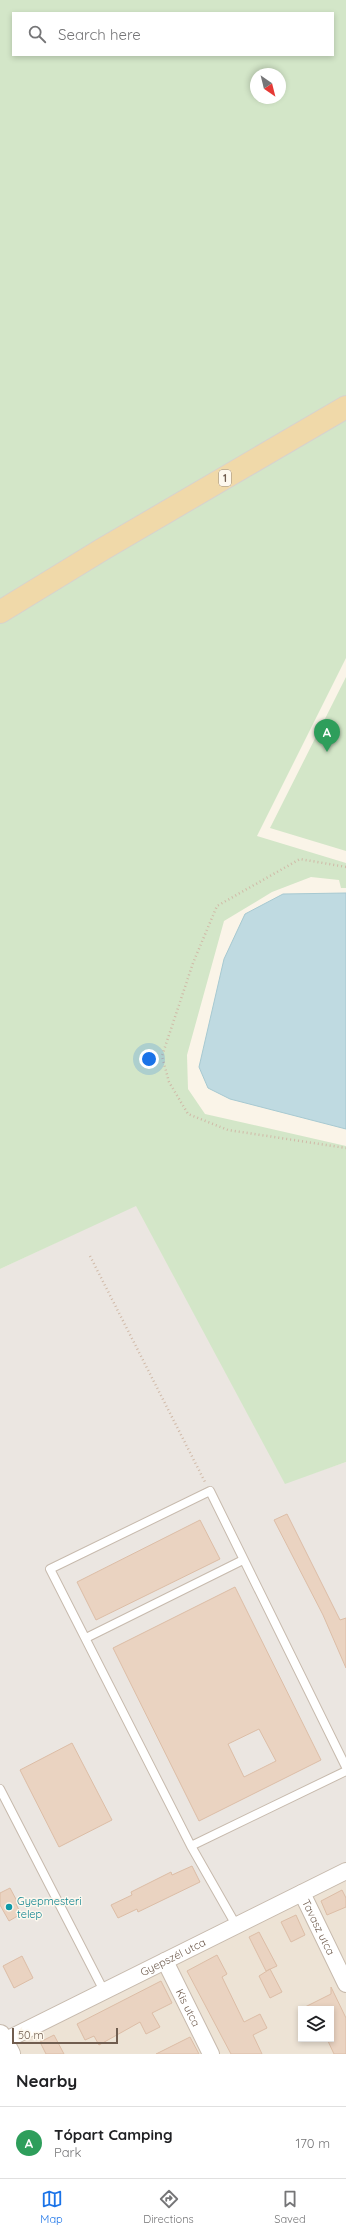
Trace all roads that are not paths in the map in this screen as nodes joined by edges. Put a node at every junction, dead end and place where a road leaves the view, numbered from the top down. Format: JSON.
{"nodes":[{"id":1,"x":346,"y":407,"type":"edge"},
{"id":2,"x":0,"y":612,"type":"edge"},
{"id":3,"x":243,"y":1560,"type":"junction"},
{"id":4,"x":86,"y":1638,"type":"junction"},
{"id":5,"x":346,"y":1767,"type":"edge"},
{"id":6,"x":346,"y":1770,"type":"edge"},
{"id":7,"x":0,"y":1789,"type":"edge"},
{"id":8,"x":191,"y":1846,"type":"junction"},
{"id":9,"x":346,"y":1871,"type":"edge"},
{"id":10,"x":302,"y":1892,"type":"junction"},
{"id":11,"x":236,"y":1924,"type":"junction"},
{"id":12,"x":165,"y":1961,"type":"junction"},
{"id":13,"x":346,"y":1984,"type":"edge"},
{"id":14,"x":104,"y":1991,"type":"junction"},
{"id":15,"x":3,"y":2043,"type":"edge"},
{"id":16,"x":212,"y":2054,"type":"edge"}],
"edges":[{"from":1,"to":2,"type":"main road","number":"1"},
{"from":3,"to":4,"type":"lane"},
{"from":3,"to":4,"type":"lane"},
{"from":3,"to":5,"type":"lane"},
{"from":4,"to":8,"type":"lane"},
{"from":6,"to":8,"type":"lane"},
{"from":7,"to":14,"type":"lane"},
{"from":8,"to":11,"type":"lane"},
{"from":9,"to":10,"type":"street","name":"Gyepszél utca"},
{"from":10,"to":11,"type":"street","name":"Gyepszél utca"},
{"from":10,"to":13,"type":"street","name":"Tavasz utca"},
{"from":11,"to":12,"type":"street","name":"Gyepszél utca"},
{"from":12,"to":14,"type":"street","name":"Gyepszél utca"},
{"from":12,"to":16,"type":"street","name":"Kis utca"},
{"from":14,"to":15,"type":"street","name":"Gyepszél utca"}]}
